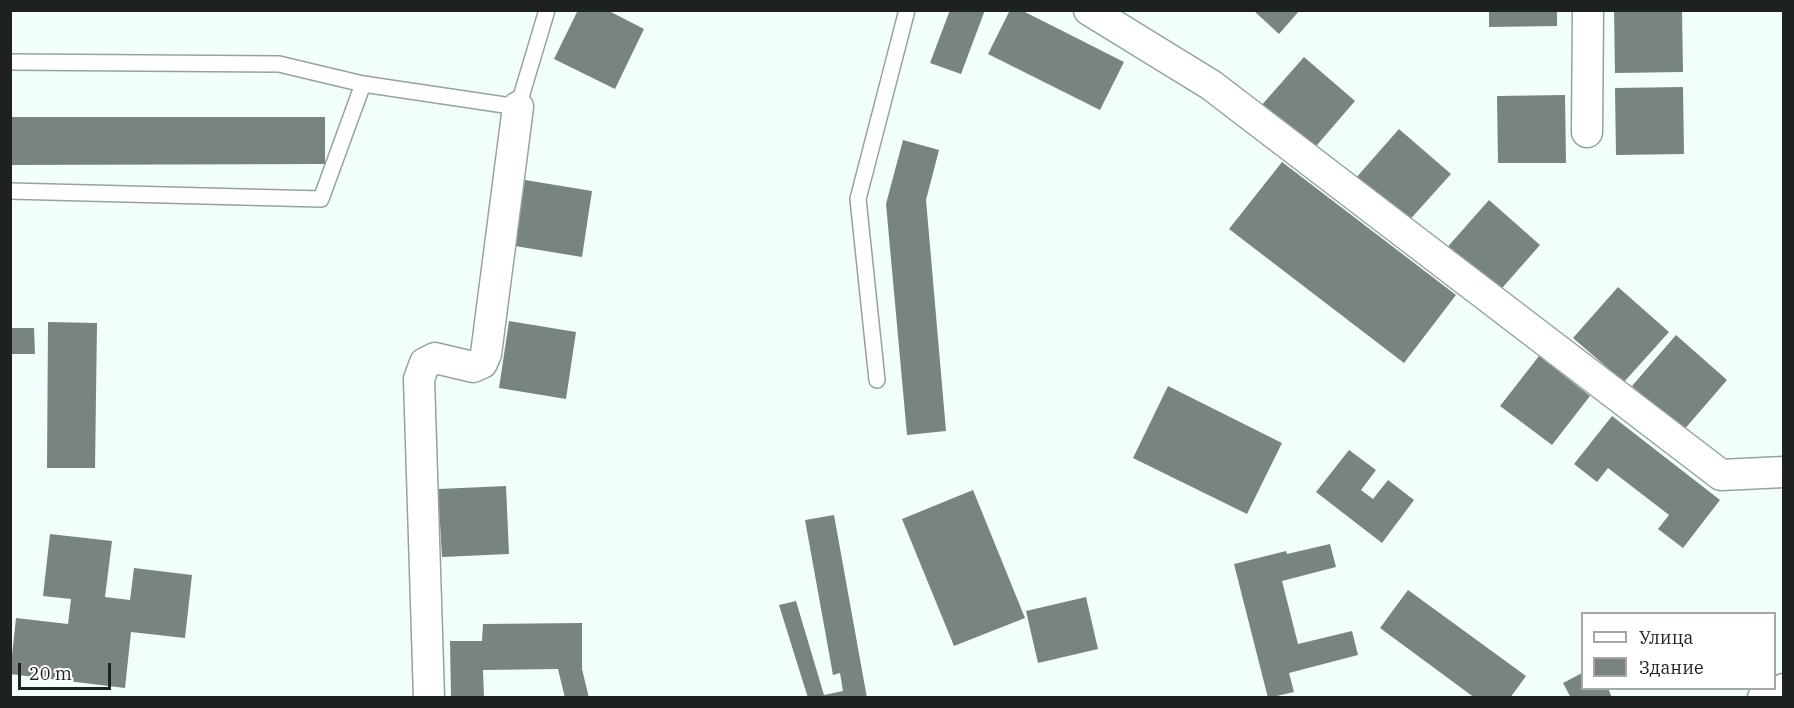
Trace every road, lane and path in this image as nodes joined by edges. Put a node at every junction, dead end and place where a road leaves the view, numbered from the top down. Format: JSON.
{"nodes":[{"id":1,"x":547,"y":10,"type":"edge"},
{"id":2,"x":907,"y":10,"type":"edge"},
{"id":3,"x":1089,"y":10,"type":"edge"},
{"id":4,"x":1588,"y":10,"type":"edge"},
{"id":5,"x":10,"y":62,"type":"edge"},
{"id":6,"x":363,"y":84,"type":"junction"},
{"id":7,"x":518,"y":106,"type":"junction"},
{"id":8,"x":1587,"y":132,"type":"dead end"},
{"id":9,"x":10,"y":191,"type":"edge"},
{"id":10,"x":877,"y":380,"type":"dead end"},
{"id":11,"x":1784,"y":472,"type":"edge"},
{"id":12,"x":1784,"y":689,"type":"edge"},
{"id":13,"x":429,"y":698,"type":"edge"},
{"id":14,"x":1763,"y":698,"type":"edge"}],
"edges":[{"from":1,"to":7,"type":"lane"},
{"from":2,"to":10,"type":"lane"},
{"from":3,"to":11,"type":"street"},
{"from":4,"to":8,"type":"street"},
{"from":5,"to":6,"type":"lane"},
{"from":6,"to":7,"type":"lane"},
{"from":6,"to":9,"type":"lane"},
{"from":7,"to":13,"type":"street"},
{"from":12,"to":14,"type":"street"}]}
